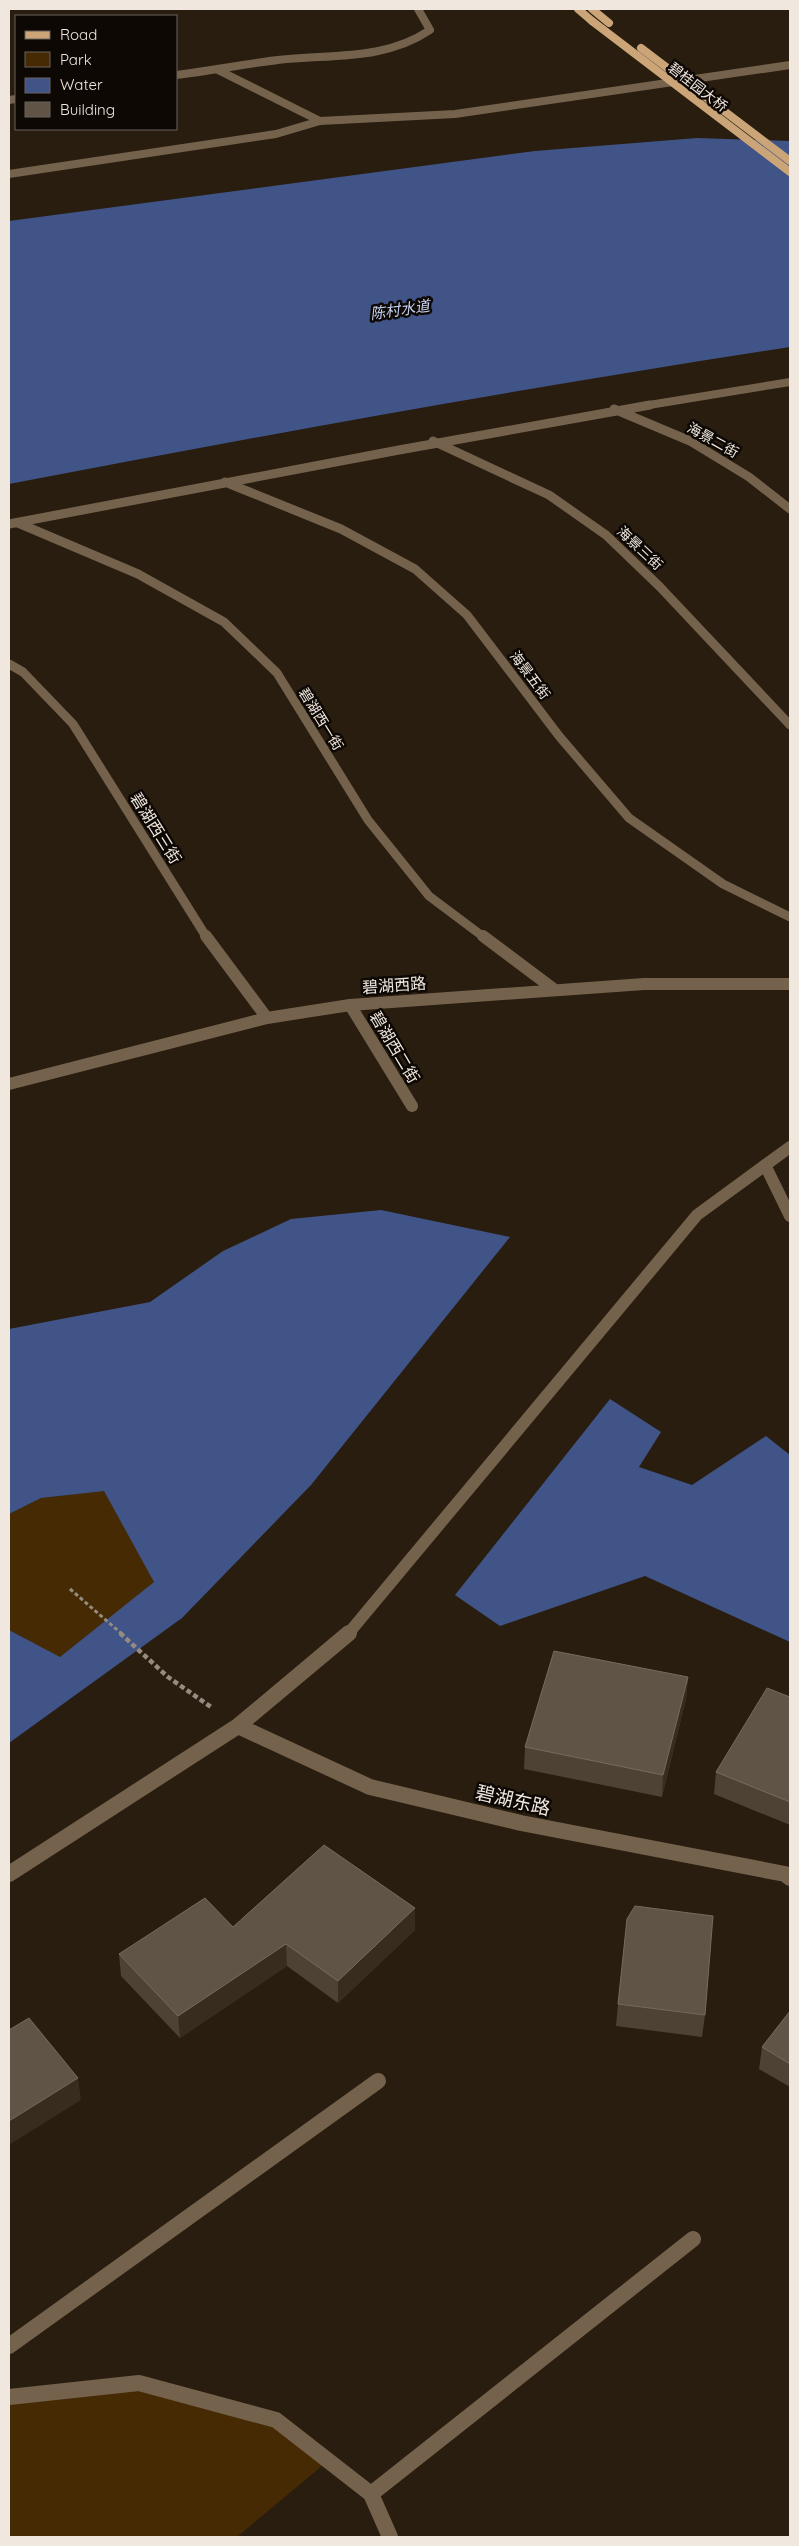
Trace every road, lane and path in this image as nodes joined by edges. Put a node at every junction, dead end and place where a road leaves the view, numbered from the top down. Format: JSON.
{"nodes":[{"id":1,"x":418,"y":9,"type":"edge"},
{"id":2,"x":578,"y":9,"type":"edge"},
{"id":3,"x":592,"y":9,"type":"edge"},
{"id":4,"x":617,"y":29,"type":"dead end"},
{"id":5,"x":632,"y":41,"type":"dead end"},
{"id":6,"x":790,"y":65,"type":"edge"},
{"id":7,"x":218,"y":70,"type":"junction"},
{"id":8,"x":178,"y":75,"type":"edge"},
{"id":9,"x":320,"y":121,"type":"junction"},
{"id":10,"x":790,"y":161,"type":"edge"},
{"id":11,"x":790,"y":172,"type":"edge"},
{"id":12,"x":9,"y":174,"type":"edge"},
{"id":13,"x":790,"y":382,"type":"edge"},
{"id":14,"x":614,"y":409,"type":"junction"},
{"id":15,"x":433,"y":441,"type":"junction"},
{"id":16,"x":225,"y":482,"type":"junction"},
{"id":17,"x":790,"y":509,"type":"edge"},
{"id":18,"x":13,"y":524,"type":"edge"},
{"id":19,"x":9,"y":664,"type":"edge"},
{"id":20,"x":790,"y":725,"type":"edge"},
{"id":21,"x":790,"y":917,"type":"edge"},
{"id":22,"x":790,"y":984,"type":"edge"},
{"id":23,"x":555,"y":990,"type":"junction"},
{"id":24,"x":350,"y":1005,"type":"junction"},
{"id":25,"x":267,"y":1018,"type":"junction"},
{"id":26,"x":9,"y":1070,"type":"edge"},
{"id":27,"x":12,"y":1083,"type":"edge"},
{"id":28,"x":412,"y":1106,"type":"dead end"},
{"id":29,"x":790,"y":1147,"type":"edge"},
{"id":30,"x":766,"y":1165,"type":"junction"},
{"id":31,"x":790,"y":1216,"type":"edge"},
{"id":32,"x":70,"y":1589,"type":"dead end"},
{"id":33,"x":238,"y":1726,"type":"junction"},
{"id":34,"x":9,"y":1874,"type":"edge"},
{"id":35,"x":790,"y":1878,"type":"edge"},
{"id":36,"x":378,"y":2081,"type":"dead end"},
{"id":37,"x":693,"y":2239,"type":"dead end"},
{"id":38,"x":9,"y":2346,"type":"edge"},
{"id":39,"x":9,"y":2397,"type":"edge"},
{"id":40,"x":371,"y":2494,"type":"junction"},
{"id":41,"x":390,"y":2537,"type":"edge"}],
"edges":[{"from":1,"to":7,"type":"street"},
{"from":2,"to":11,"type":"main road","name":"碧桂园大桥","bridge":true},
{"from":3,"to":4,"type":"main road"},
{"from":5,"to":10,"type":"main road","name":"碧桂园大桥","bridge":true},
{"from":6,"to":9,"type":"street"},
{"from":7,"to":8,"type":"street"},
{"from":7,"to":9,"type":"street"},
{"from":9,"to":12,"type":"street"},
{"from":13,"to":14,"type":"street"},
{"from":14,"to":15,"type":"street"},
{"from":14,"to":17,"type":"street","name":"海景二街"},
{"from":15,"to":16,"type":"street"},
{"from":15,"to":20,"type":"street","name":"海景三街"},
{"from":16,"to":18,"type":"street"},
{"from":16,"to":21,"type":"street","name":"海景五街"},
{"from":18,"to":23,"type":"street","name":"碧湖西一街"},
{"from":19,"to":25,"type":"street","name":"碧湖西三街"},
{"from":22,"to":23,"type":"street","name":"碧湖西路"},
{"from":23,"to":24,"type":"street","name":"碧湖西路"},
{"from":24,"to":25,"type":"street","name":"碧湖西路"},
{"from":24,"to":28,"type":"street","name":"碧湖西二街"},
{"from":25,"to":27,"type":"street","name":"碧湖西路"},
{"from":26,"to":27,"type":"street"},
{"from":29,"to":30,"type":"street"},
{"from":30,"to":31,"type":"street"},
{"from":30,"to":33,"type":"street"},
{"from":32,"to":33,"type":"path"},
{"from":33,"to":34,"type":"street"},
{"from":33,"to":35,"type":"street","name":"碧湖东路"},
{"from":36,"to":38,"type":"street"},
{"from":37,"to":40,"type":"street"},
{"from":39,"to":40,"type":"street"},
{"from":40,"to":41,"type":"street"}]}
